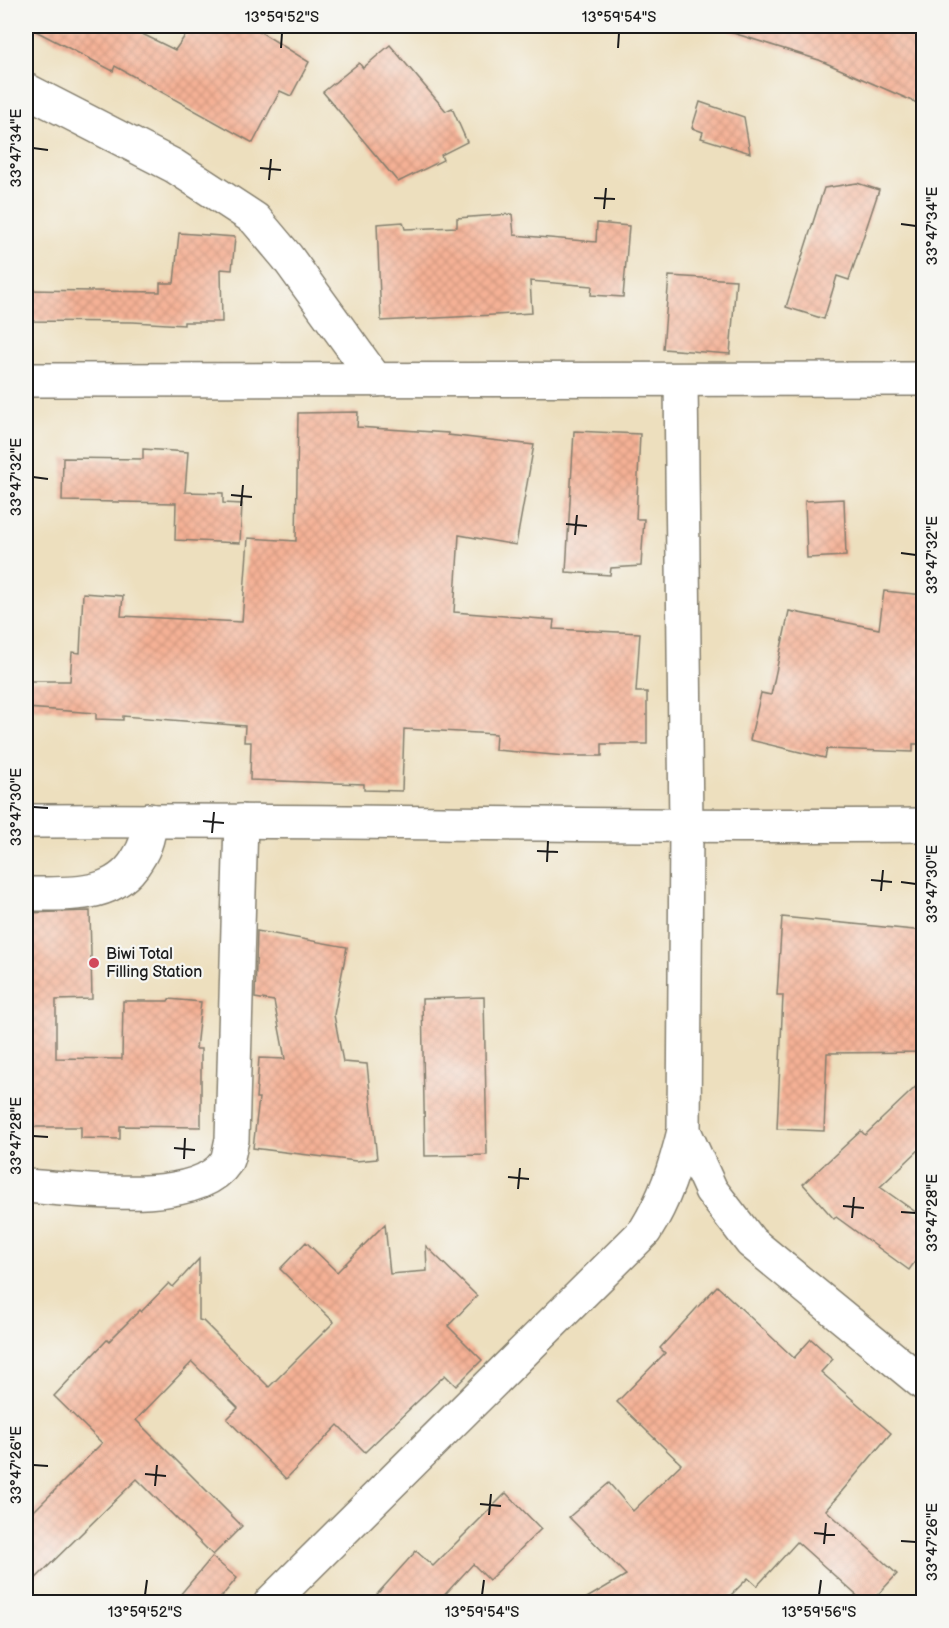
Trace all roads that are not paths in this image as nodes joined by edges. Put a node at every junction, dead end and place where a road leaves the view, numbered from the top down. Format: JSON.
{"nodes":[{"id":1,"x":26,"y":90,"type":"edge"},
{"id":2,"x":924,"y":379,"type":"edge"},
{"id":3,"x":26,"y":380,"type":"edge"},
{"id":4,"x":376,"y":380,"type":"junction"},
{"id":5,"x":681,"y":381,"type":"junction"},
{"id":6,"x":149,"y":820,"type":"junction"},
{"id":7,"x":26,"y":821,"type":"edge"},
{"id":8,"x":241,"y":821,"type":"junction"},
{"id":9,"x":924,"y":825,"type":"edge"},
{"id":10,"x":686,"y":827,"type":"junction"},
{"id":11,"x":26,"y":894,"type":"edge"},
{"id":12,"x":684,"y":1131,"type":"junction"},
{"id":13,"x":26,"y":1186,"type":"edge"},
{"id":14,"x":924,"y":1384,"type":"edge"},
{"id":15,"x":271,"y":1602,"type":"edge"}],
"edges":[{"from":1,"to":4,"type":"street"},
{"from":2,"to":5,"type":"street"},
{"from":3,"to":4,"type":"street"},
{"from":4,"to":5,"type":"street"},
{"from":5,"to":10,"type":"street"},
{"from":6,"to":7,"type":"street"},
{"from":6,"to":8,"type":"street"},
{"from":6,"to":11,"type":"street"},
{"from":8,"to":10,"type":"street"},
{"from":8,"to":13,"type":"street"},
{"from":9,"to":10,"type":"street"},
{"from":10,"to":12,"type":"street"},
{"from":12,"to":14,"type":"street"},
{"from":12,"to":15,"type":"street"}]}
